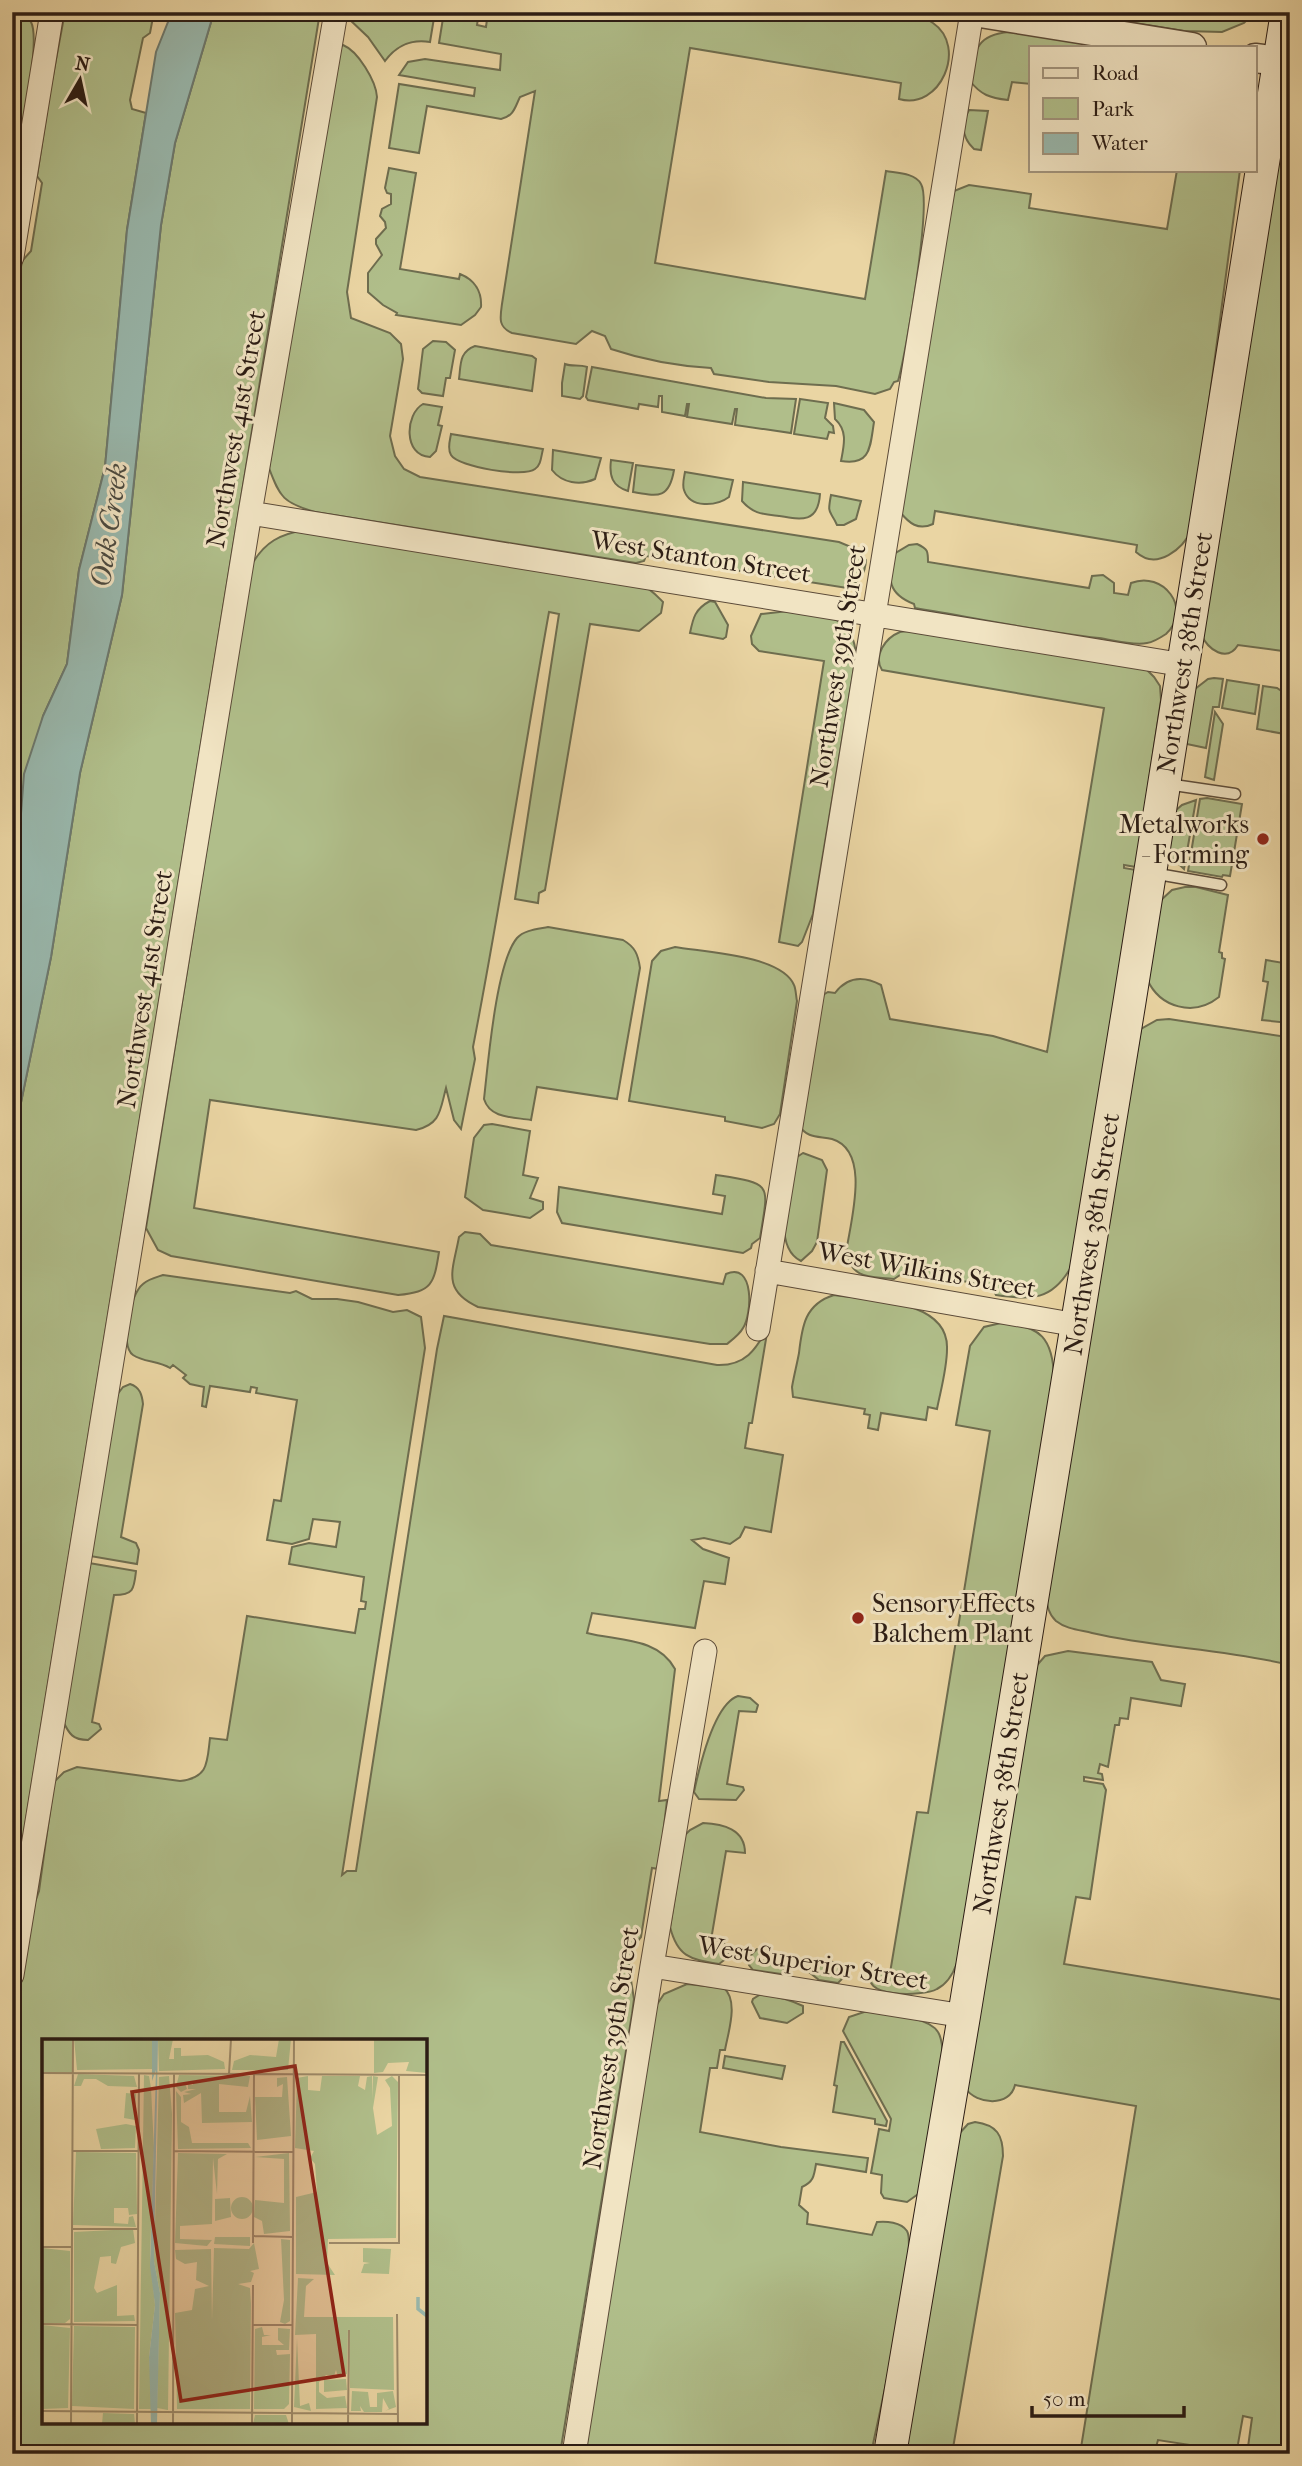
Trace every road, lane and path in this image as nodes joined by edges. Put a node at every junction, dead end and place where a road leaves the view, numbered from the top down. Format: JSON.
{"nodes":[{"id":1,"x":52,"y":12,"type":"edge"},
{"id":2,"x":336,"y":12,"type":"edge"},
{"id":3,"x":973,"y":12,"type":"edge"},
{"id":4,"x":1287,"y":12,"type":"edge"},
{"id":5,"x":1186,"y":46,"type":"edge"},
{"id":6,"x":1274,"y":61,"type":"edge"},
{"id":7,"x":12,"y":257,"type":"edge"},
{"id":8,"x":250,"y":513,"type":"junction"},
{"id":9,"x":875,"y":613,"type":"junction"},
{"id":10,"x":1184,"y":665,"type":"junction"},
{"id":11,"x":1165,"y":784,"type":"junction"},
{"id":12,"x":1235,"y":794,"type":"dead end"},
{"id":13,"x":1150,"y":873,"type":"junction"},
{"id":14,"x":1221,"y":885,"type":"dead end"},
{"id":15,"x":767,"y":1271,"type":"junction"},
{"id":16,"x":1077,"y":1325,"type":"junction"},
{"id":17,"x":758,"y":1329,"type":"dead end"},
{"id":18,"x":705,"y":1651,"type":"dead end"},
{"id":19,"x":652,"y":1966,"type":"junction"},
{"id":20,"x":12,"y":1975,"type":"edge"},
{"id":21,"x":964,"y":2016,"type":"junction"},
{"id":22,"x":574,"y":2454,"type":"edge"},
{"id":23,"x":890,"y":2454,"type":"edge"}],
"edges":[{"from":1,"to":7,"type":"street"},
{"from":2,"to":8,"type":"street","name":"Northwest 41st Street"},
{"from":3,"to":5,"type":"street"},
{"from":3,"to":9,"type":"street","name":"Northwest 39th Street"},
{"from":4,"to":6,"type":"main road","name":"Northwest 38th Street"},
{"from":6,"to":10,"type":"main road","name":"Northwest 38th Street"},
{"from":8,"to":9,"type":"street","name":"West Stanton Street"},
{"from":8,"to":20,"type":"street","name":"Northwest 41st Street"},
{"from":9,"to":10,"type":"street","name":"West Stanton Street"},
{"from":9,"to":15,"type":"street","name":"Northwest 39th Street"},
{"from":10,"to":11,"type":"main road","name":"Northwest 38th Street"},
{"from":11,"to":12,"type":"lane"},
{"from":11,"to":13,"type":"main road","name":"Northwest 38th Street"},
{"from":13,"to":14,"type":"lane"},
{"from":13,"to":16,"type":"main road","name":"Northwest 38th Street"},
{"from":15,"to":16,"type":"street","name":"West Wilkins Street"},
{"from":15,"to":17,"type":"street","name":"Northwest 39th Street"},
{"from":16,"to":21,"type":"main road","name":"Northwest 38th Street"},
{"from":18,"to":19,"type":"street","name":"Northwest 39th Street"},
{"from":19,"to":21,"type":"street","name":"West Superior Street"},
{"from":19,"to":22,"type":"street","name":"Northwest 39th Street"},
{"from":21,"to":23,"type":"main road","name":"Northwest 38th Street"}]}
